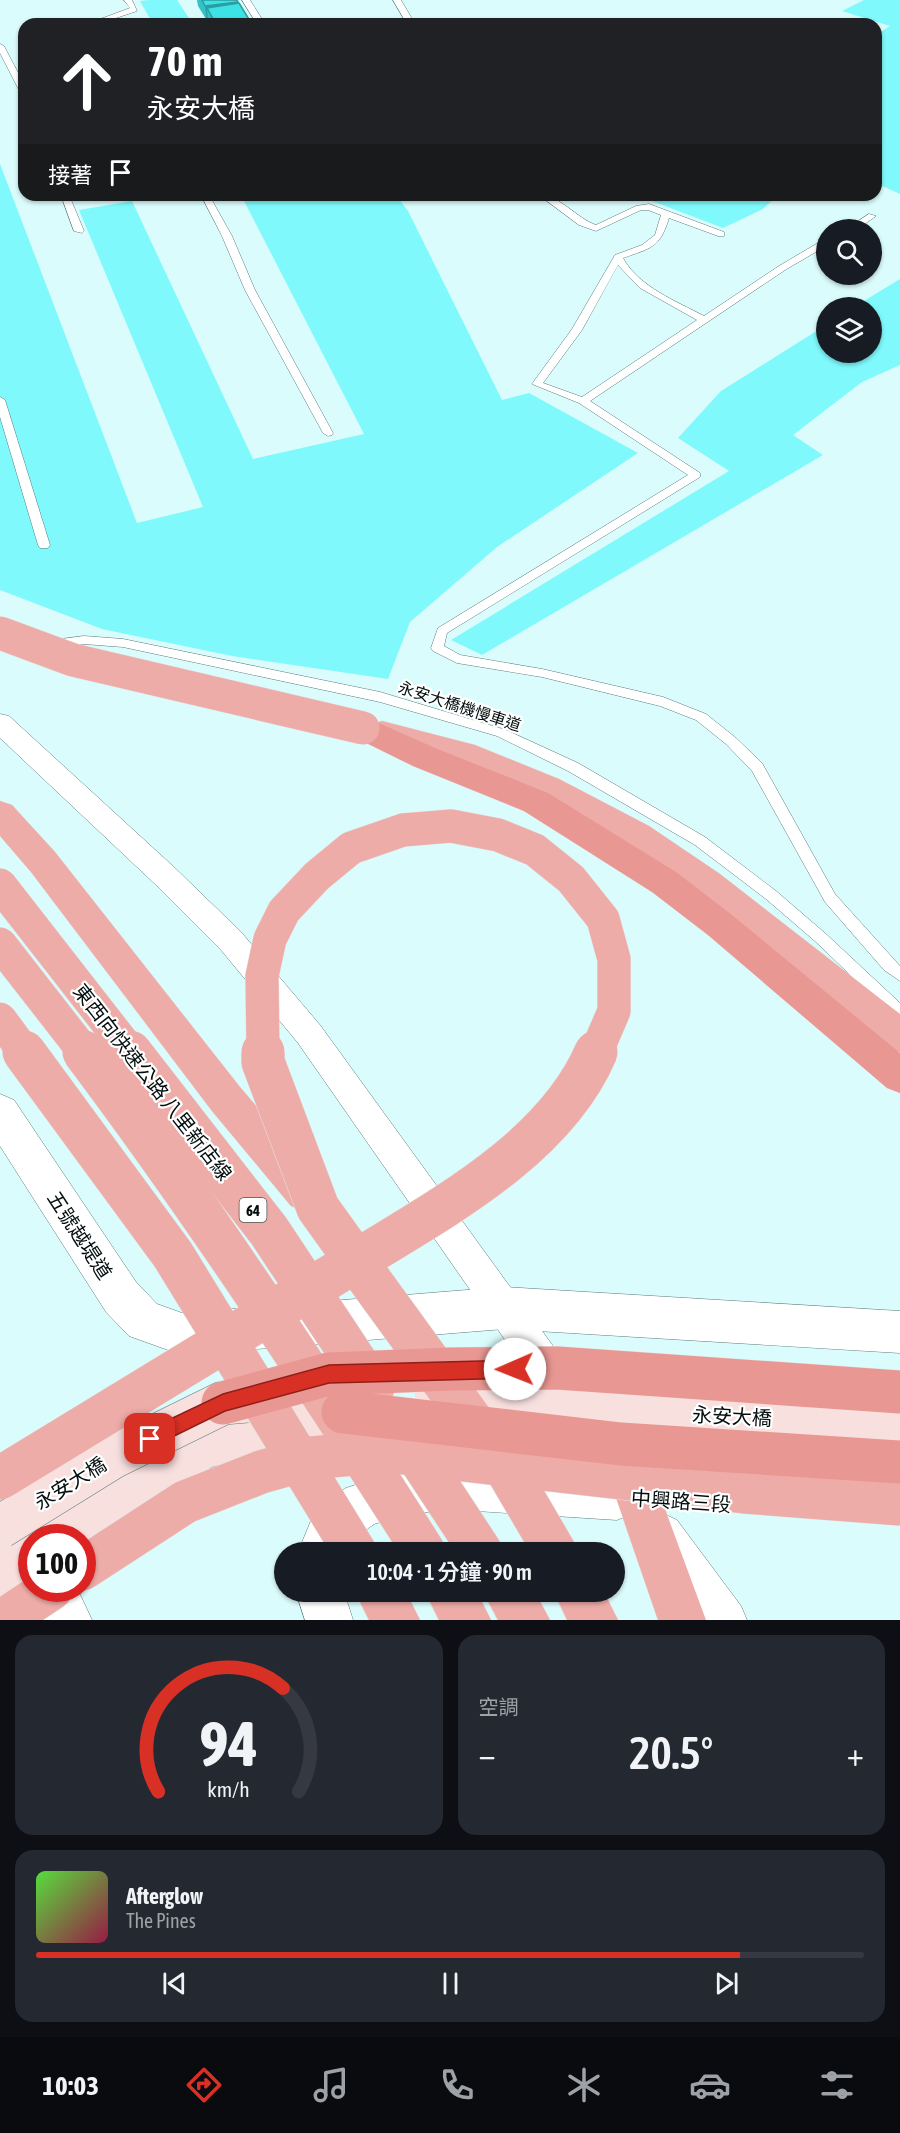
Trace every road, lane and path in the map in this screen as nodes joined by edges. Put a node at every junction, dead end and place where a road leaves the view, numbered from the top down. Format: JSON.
{"nodes":[{"id":1,"x":128,"y":0,"type":"edge"},
{"id":2,"x":246,"y":0,"type":"edge"},
{"id":3,"x":397,"y":0,"type":"edge"},
{"id":4,"x":113,"y":18,"type":"edge"},
{"id":5,"x":257,"y":18,"type":"edge"},
{"id":6,"x":408,"y":18,"type":"edge"},
{"id":7,"x":0,"y":46,"type":"edge"},
{"id":8,"x":18,"y":80,"type":"edge"},
{"id":9,"x":67,"y":201,"type":"edge"},
{"id":10,"x":208,"y":201,"type":"edge"},
{"id":11,"x":551,"y":201,"type":"edge"},
{"id":12,"x":666,"y":213,"type":"junction"},
{"id":13,"x":872,"y":216,"type":"dead end"},
{"id":14,"x":867,"y":219,"type":"edge"},
{"id":15,"x":79,"y":231,"type":"dead end"},
{"id":16,"x":721,"y":234,"type":"dead end"},
{"id":17,"x":816,"y":248,"type":"edge"},
{"id":18,"x":618,"y":258,"type":"junction"},
{"id":19,"x":704,"y":320,"type":"junction"},
{"id":20,"x":0,"y":400,"type":"edge"},
{"id":21,"x":583,"y":401,"type":"junction"},
{"id":22,"x":328,"y":433,"type":"dead end"},
{"id":23,"x":45,"y":545,"type":"dead end"},
{"id":24,"x":5,"y":642,"type":"edge"},
{"id":25,"x":0,"y":723,"type":"edge"},
{"id":26,"x":363,"y":728,"type":"junction"},
{"id":27,"x":0,"y":814,"type":"edge"},
{"id":28,"x":0,"y":885,"type":"edge"},
{"id":29,"x":0,"y":944,"type":"edge"},
{"id":30,"x":900,"y":975,"type":"edge"},
{"id":31,"x":900,"y":1013,"type":"edge"},
{"id":32,"x":0,"y":1019,"type":"edge"},
{"id":33,"x":900,"y":1036,"type":"edge"},
{"id":34,"x":900,"y":1076,"type":"edge"},
{"id":35,"x":0,"y":1112,"type":"edge"},
{"id":36,"x":318,"y":1208,"type":"junction"},
{"id":37,"x":504,"y":1308,"type":"junction"},
{"id":38,"x":900,"y":1332,"type":"edge"},
{"id":39,"x":900,"y":1392,"type":"edge"},
{"id":40,"x":564,"y":1402,"type":"junction"},
{"id":41,"x":223,"y":1403,"type":"junction"},
{"id":42,"x":343,"y":1412,"type":"junction"},
{"id":43,"x":900,"y":1424,"type":"edge"},
{"id":44,"x":900,"y":1462,"type":"edge"},
{"id":45,"x":0,"y":1478,"type":"edge"},
{"id":46,"x":0,"y":1496,"type":"edge"},
{"id":47,"x":639,"y":1498,"type":"junction"},
{"id":48,"x":900,"y":1504,"type":"edge"},
{"id":49,"x":900,"y":1517,"type":"edge"},
{"id":50,"x":79,"y":1524,"type":"edge"},
{"id":51,"x":0,"y":1527,"type":"edge"},
{"id":52,"x":18,"y":1528,"type":"edge"},
{"id":53,"x":325,"y":1542,"type":"edge"},
{"id":54,"x":349,"y":1542,"type":"edge"},
{"id":55,"x":418,"y":1542,"type":"edge"},
{"id":56,"x":474,"y":1542,"type":"edge"},
{"id":57,"x":549,"y":1542,"type":"edge"},
{"id":58,"x":96,"y":1560,"type":"edge"},
{"id":59,"x":18,"y":1563,"type":"edge"},
{"id":60,"x":0,"y":1575,"type":"edge"},
{"id":61,"x":31,"y":1602,"type":"edge"},
{"id":62,"x":59,"y":1602,"type":"edge"},
{"id":63,"x":323,"y":1602,"type":"edge"},
{"id":64,"x":385,"y":1602,"type":"edge"},
{"id":65,"x":455,"y":1602,"type":"edge"},
{"id":66,"x":514,"y":1602,"type":"edge"},
{"id":67,"x":584,"y":1602,"type":"edge"},
{"id":68,"x":4,"y":1620,"type":"edge"},
{"id":69,"x":68,"y":1620,"type":"edge"},
{"id":70,"x":329,"y":1620,"type":"edge"},
{"id":71,"x":396,"y":1620,"type":"edge"},
{"id":72,"x":466,"y":1620,"type":"edge"},
{"id":73,"x":526,"y":1620,"type":"edge"},
{"id":74,"x":594,"y":1620,"type":"edge"},
{"id":75,"x":682,"y":1620,"type":"edge"},
{"id":76,"x":727,"y":1620,"type":"edge"}],
"edges":[{"from":1,"to":4,"type":"lane"},
{"from":2,"to":5,"type":"lane"},
{"from":3,"to":6,"type":"lane"},
{"from":7,"to":8,"type":"lane"},
{"from":9,"to":15,"type":"lane"},
{"from":10,"to":22,"type":"lane"},
{"from":11,"to":12,"type":"lane"},
{"from":12,"to":16,"type":"lane"},
{"from":12,"to":18,"type":"lane"},
{"from":13,"to":14,"type":"lane"},
{"from":17,"to":19,"type":"lane"},
{"from":18,"to":19,"type":"lane"},
{"from":18,"to":21,"type":"lane"},
{"from":19,"to":21,"type":"lane"},
{"from":20,"to":23,"type":"lane"},
{"from":21,"to":30,"type":"lane"},
{"from":24,"to":26,"type":"highway","bridge":true},
{"from":24,"to":31,"type":"lane","name":"永安大橋機慢車道"},
{"from":25,"to":37,"type":"street"},
{"from":26,"to":33,"type":"highway"},
{"from":26,"to":34,"type":"highway"},
{"from":27,"to":36,"type":"highway"},
{"from":28,"to":56,"type":"highway","name":"東西向快速公路 八里新店線","number":"64","bridge":true},
{"from":29,"to":55,"type":"highway","name":"東西向快速公路 八里新店線","bridge":true},
{"from":32,"to":54,"type":"highway","bridge":true},
{"from":35,"to":37,"type":"street","name":"五號越堤道"},
{"from":36,"to":45,"type":"highway","bridge":true},
{"from":36,"to":57,"type":"highway","bridge":true},
{"from":37,"to":38,"type":"street"},
{"from":37,"to":47,"type":"street"},
{"from":39,"to":41,"type":"highway","bridge":true},
{"from":40,"to":41,"type":"main road","name":"永安大橋","bridge":true},
{"from":40,"to":42,"type":"main road","name":"永安大橋","bridge":true},
{"from":40,"to":43,"type":"main road","name":"永安大橋","bridge":true},
{"from":41,"to":51,"type":"main road","name":"永安大橋","bridge":true},
{"from":42,"to":44,"type":"highway","bridge":true},
{"from":42,"to":50,"type":"main road","name":"永安大橋","bridge":true},
{"from":46,"to":52,"type":"street"},
{"from":47,"to":49,"type":"street","name":"中興路三段"},
{"from":47,"to":53,"type":"street","name":"中興路三段"},
{"from":47,"to":75,"type":"highway"},
{"from":47,"to":76,"type":"street"},
{"from":48,"to":58,"type":"highway","bridge":true},
{"from":59,"to":60,"type":"main road"},
{"from":61,"to":68,"type":"highway","bridge":true},
{"from":62,"to":69,"type":"street"},
{"from":63,"to":70,"type":"street"},
{"from":64,"to":71,"type":"highway"},
{"from":65,"to":72,"type":"highway"},
{"from":66,"to":73,"type":"highway"},
{"from":67,"to":74,"type":"highway"}]}
